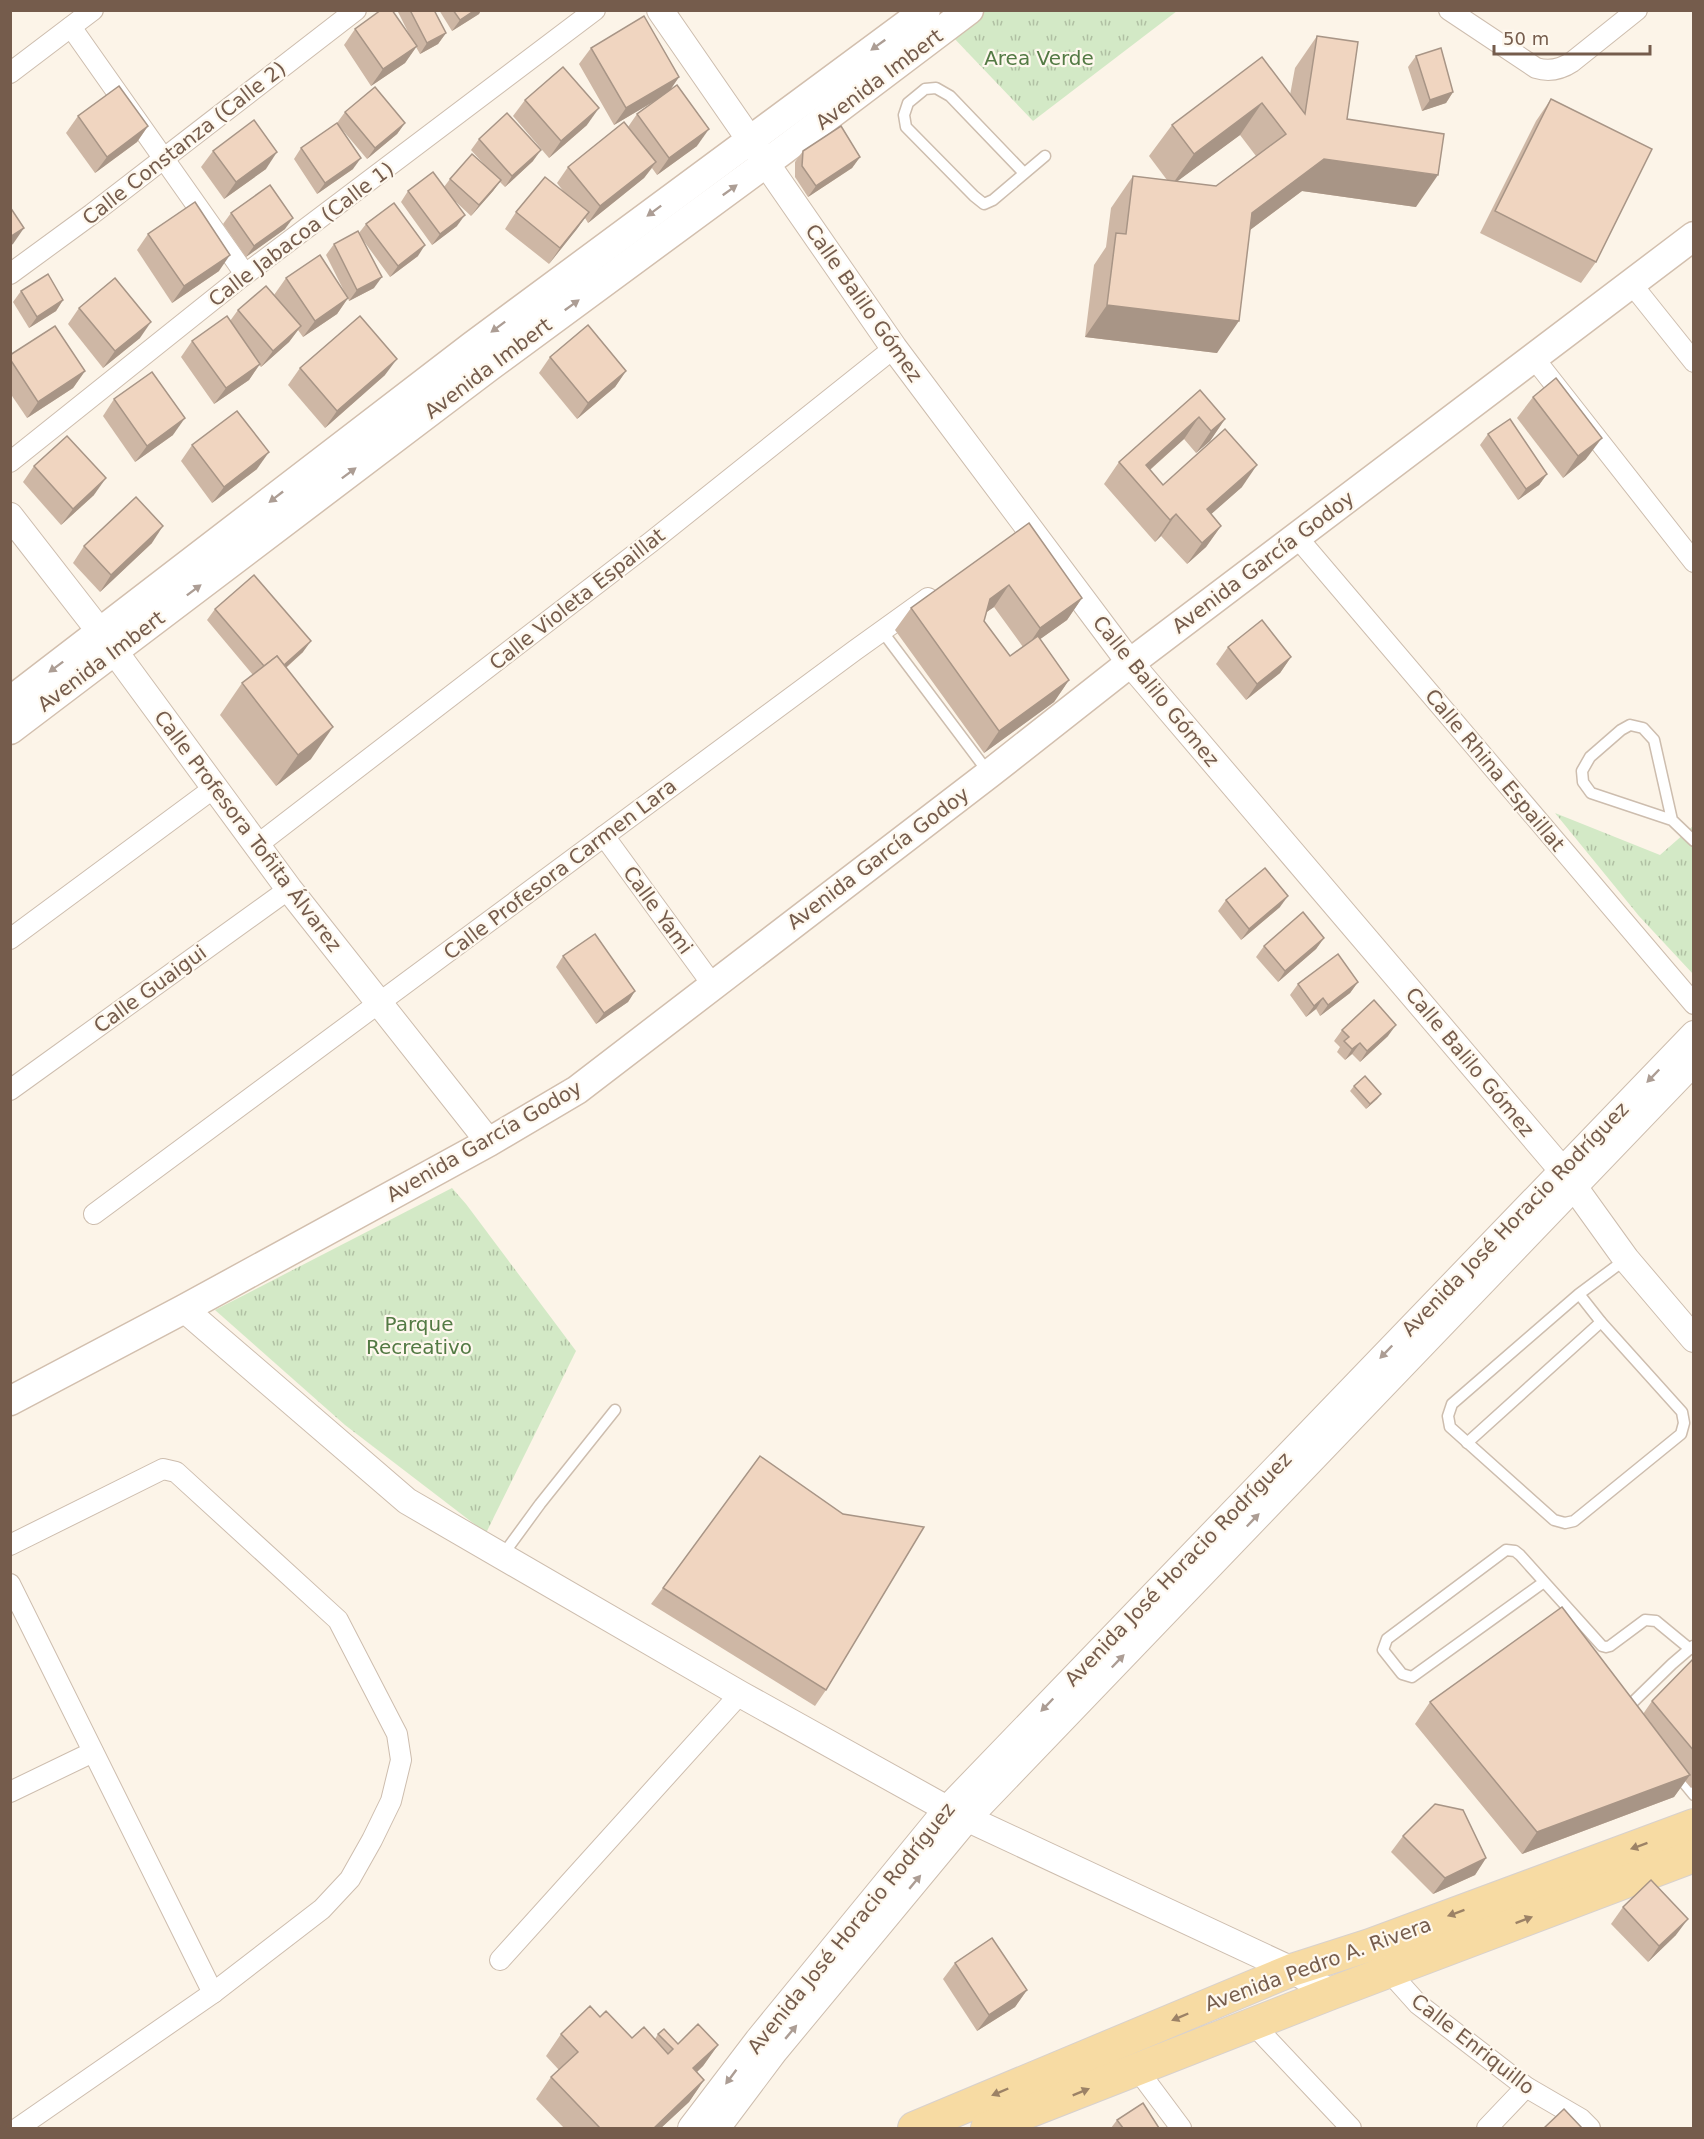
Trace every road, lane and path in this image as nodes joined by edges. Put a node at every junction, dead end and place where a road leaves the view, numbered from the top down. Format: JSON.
{"nodes":[{"id":1,"x":93,"y":10,"type":"edge"},
{"id":2,"x":356,"y":10,"type":"edge"},
{"id":3,"x":595,"y":10,"type":"edge"},
{"id":4,"x":660,"y":10,"type":"edge"},
{"id":5,"x":926,"y":10,"type":"edge"},
{"id":6,"x":969,"y":10,"type":"edge"},
{"id":7,"x":1449,"y":10,"type":"edge"},
{"id":8,"x":1637,"y":10,"type":"edge"},
{"id":9,"x":71,"y":27,"type":"junction"},
{"id":10,"x":10,"y":73,"type":"edge"},
{"id":11,"x":751,"y":140,"type":"junction"},
{"id":12,"x":1045,"y":156,"type":"dead end"},
{"id":13,"x":163,"y":159,"type":"junction"},
{"id":14,"x":766,"y":164,"type":"junction"},
{"id":15,"x":1024,"y":173,"type":"junction"},
{"id":16,"x":1694,"y":236,"type":"edge"},
{"id":17,"x":10,"y":274,"type":"edge"},
{"id":18,"x":245,"y":274,"type":"junction"},
{"id":19,"x":1630,"y":282,"type":"junction"},
{"id":20,"x":894,"y":348,"type":"junction"},
{"id":21,"x":481,"y":356,"type":"junction"},
{"id":22,"x":1533,"y":357,"type":"junction"},
{"id":23,"x":1694,"y":362,"type":"edge"},
{"id":24,"x":10,"y":462,"type":"edge"},
{"id":25,"x":10,"y":516,"type":"edge"},
{"id":26,"x":1296,"y":536,"type":"junction"},
{"id":27,"x":1694,"y":562,"type":"edge"},
{"id":28,"x":941,"y":589,"type":"edge"},
{"id":29,"x":882,"y":631,"type":"junction"},
{"id":30,"x":107,"y":642,"type":"junction"},
{"id":31,"x":1130,"y":663,"type":"junction"},
{"id":32,"x":10,"y":700,"type":"edge"},
{"id":33,"x":10,"y":730,"type":"edge"},
{"id":34,"x":989,"y":774,"type":"junction"},
{"id":35,"x":214,"y":788,"type":"junction"},
{"id":36,"x":1672,"y":820,"type":"junction"},
{"id":37,"x":604,"y":836,"type":"junction"},
{"id":38,"x":1694,"y":841,"type":"edge"},
{"id":39,"x":257,"y":845,"type":"junction"},
{"id":40,"x":289,"y":889,"type":"junction"},
{"id":41,"x":10,"y":939,"type":"edge"},
{"id":42,"x":712,"y":984,"type":"junction"},
{"id":43,"x":379,"y":1003,"type":"junction"},
{"id":44,"x":1694,"y":1004,"type":"edge"},
{"id":45,"x":1694,"y":1034,"type":"edge"},
{"id":46,"x":1694,"y":1062,"type":"edge"},
{"id":47,"x":10,"y":1090,"type":"edge"},
{"id":48,"x":489,"y":1142,"type":"junction"},
{"id":49,"x":1568,"y":1178,"type":"junction"},
{"id":50,"x":94,"y":1214,"type":"dead end"},
{"id":51,"x":1626,"y":1258,"type":"junction"},
{"id":52,"x":1579,"y":1293,"type":"junction"},
{"id":53,"x":184,"y":1309,"type":"junction"},
{"id":54,"x":1601,"y":1322,"type":"junction"},
{"id":55,"x":1694,"y":1339,"type":"edge"},
{"id":56,"x":10,"y":1401,"type":"edge"},
{"id":57,"x":615,"y":1410,"type":"dead end"},
{"id":58,"x":1467,"y":1443,"type":"junction"},
{"id":59,"x":10,"y":1545,"type":"edge"},
{"id":60,"x":502,"y":1557,"type":"junction"},
{"id":61,"x":1544,"y":1582,"type":"junction"},
{"id":62,"x":10,"y":1584,"type":"edge"},
{"id":63,"x":1692,"y":1647,"type":"edge"},
{"id":64,"x":740,"y":1695,"type":"junction"},
{"id":65,"x":1636,"y":1722,"type":"edge"},
{"id":66,"x":93,"y":1752,"type":"junction"},
{"id":67,"x":1672,"y":1768,"type":"edge"},
{"id":68,"x":10,"y":1792,"type":"edge"},
{"id":69,"x":1694,"y":1795,"type":"edge"},
{"id":70,"x":957,"y":1814,"type":"junction"},
{"id":71,"x":1694,"y":1825,"type":"edge"},
{"id":72,"x":1694,"y":1856,"type":"edge"},
{"id":73,"x":1370,"y":1945,"type":"junction"},
{"id":74,"x":500,"y":1960,"type":"dead end"},
{"id":75,"x":1292,"y":1970,"type":"junction"},
{"id":76,"x":1388,"y":1972,"type":"junction"},
{"id":77,"x":213,"y":1993,"type":"junction"},
{"id":78,"x":1332,"y":1993,"type":"junction"},
{"id":79,"x":1253,"y":2024,"type":"junction"},
{"id":80,"x":1137,"y":2069,"type":"junction"},
{"id":81,"x":1526,"y":2087,"type":"junction"},
{"id":82,"x":18,"y":2128,"type":"edge"},
{"id":83,"x":691,"y":2128,"type":"edge"},
{"id":84,"x":717,"y":2128,"type":"edge"},
{"id":85,"x":914,"y":2128,"type":"edge"},
{"id":86,"x":987,"y":2128,"type":"edge"},
{"id":87,"x":1181,"y":2128,"type":"edge"},
{"id":88,"x":1352,"y":2128,"type":"edge"},
{"id":89,"x":1487,"y":2128,"type":"edge"},
{"id":90,"x":1590,"y":2128,"type":"edge"}],
"edges":[{"from":1,"to":9,"type":"street"},
{"from":2,"to":13,"type":"street","name":"Calle Constanza (Calle 2)"},
{"from":3,"to":18,"type":"street","name":"Calle Jabacoa (Calle 1)"},
{"from":4,"to":11,"type":"street","name":"Calle Balilo Gómez"},
{"from":5,"to":11,"type":"main road","name":"Avenida Imbert","one_way":true},
{"from":6,"to":14,"type":"main road","name":"Avenida Imbert"},
{"from":7,"to":8,"type":"street"},
{"from":9,"to":10,"type":"street"},
{"from":9,"to":13,"type":"street"},
{"from":11,"to":14,"type":"street","name":"Calle Balilo Gómez"},
{"from":11,"to":21,"type":"main road","name":"Avenida Imbert","one_way":true},
{"from":12,"to":15,"type":"lane"},
{"from":13,"to":17,"type":"street","name":"Calle Constanza (Calle 2)"},
{"from":13,"to":18,"type":"street"},
{"from":14,"to":20,"type":"street","name":"Calle Balilo Gómez"},
{"from":21,"to":14,"type":"main road","name":"Avenida Imbert","one_way":true},
{"from":15,"to":15,"type":"lane"},
{"from":16,"to":19,"type":"main road","name":"Avenida García Godoy"},
{"from":18,"to":24,"type":"street","name":"Calle Jabacoa (Calle 1)"},
{"from":19,"to":22,"type":"main road","name":"Avenida García Godoy"},
{"from":19,"to":23,"type":"street"},
{"from":20,"to":31,"type":"street","name":"Calle Balilo Gómez"},
{"from":20,"to":39,"type":"street","name":"Calle Violeta Espaillat"},
{"from":21,"to":30,"type":"main road","name":"Avenida Imbert"},
{"from":22,"to":26,"type":"main road","name":"Avenida García Godoy"},
{"from":22,"to":27,"type":"street"},
{"from":25,"to":30,"type":"street","name":"Calle Profesora Toñita Álvarez"},
{"from":26,"to":31,"type":"main road","name":"Avenida García Godoy"},
{"from":26,"to":44,"type":"street","name":"Calle Rhina Espaillat"},
{"from":28,"to":29,"type":"street","name":"Calle Profesora Carmen Lara"},
{"from":29,"to":34,"type":"lane"},
{"from":29,"to":37,"type":"street","name":"Calle Profesora Carmen Lara"},
{"from":30,"to":32,"type":"main road","name":"Avenida Imbert","one_way":true},
{"from":30,"to":33,"type":"main road","name":"Avenida Imbert"},
{"from":30,"to":35,"type":"street","name":"Calle Profesora Toñita Álvarez"},
{"from":31,"to":34,"type":"main road","name":"Avenida García Godoy"},
{"from":31,"to":49,"type":"street","name":"Calle Balilo Gómez"},
{"from":34,"to":42,"type":"main road","name":"Avenida García Godoy"},
{"from":35,"to":39,"type":"street","name":"Calle Profesora Toñita Álvarez"},
{"from":35,"to":41,"type":"street"},
{"from":36,"to":36,"type":"lane"},
{"from":36,"to":38,"type":"lane"},
{"from":37,"to":42,"type":"street","name":"Calle Yami"},
{"from":37,"to":43,"type":"street","name":"Calle Profesora Carmen Lara"},
{"from":39,"to":40,"type":"street","name":"Calle Profesora Toñita Álvarez"},
{"from":40,"to":43,"type":"street","name":"Calle Profesora Toñita Álvarez"},
{"from":40,"to":47,"type":"street","name":"Calle Guaigui"},
{"from":42,"to":48,"type":"main road","name":"Avenida García Godoy"},
{"from":43,"to":48,"type":"street","name":"Calle Profesora Toñita Álvarez"},
{"from":43,"to":50,"type":"street","name":"Calle Profesora Carmen Lara"},
{"from":45,"to":49,"type":"street","name":"Avenida José Horacio Rodríguez","one_way":true},
{"from":46,"to":49,"type":"street","name":"Avenida José Horacio Rodríguez"},
{"from":48,"to":53,"type":"main road","name":"Avenida García Godoy"},
{"from":49,"to":51,"type":"street","name":"Calle Balilo Gómez"},
{"from":49,"to":70,"type":"street","name":"Avenida José Horacio Rodríguez"},
{"from":51,"to":52,"type":"lane"},
{"from":51,"to":55,"type":"street","name":"Calle Balilo Gómez"},
{"from":52,"to":54,"type":"lane"},
{"from":52,"to":58,"type":"lane"},
{"from":53,"to":56,"type":"main road","name":"Avenida García Godoy"},
{"from":53,"to":60,"type":"street"},
{"from":54,"to":58,"type":"lane"},
{"from":54,"to":58,"type":"lane"},
{"from":57,"to":60,"type":"lane"},
{"from":59,"to":77,"type":"street"},
{"from":60,"to":64,"type":"street"},
{"from":61,"to":61,"type":"lane"},
{"from":61,"to":63,"type":"lane"},
{"from":62,"to":66,"type":"street"},
{"from":63,"to":65,"type":"lane"},
{"from":64,"to":70,"type":"street"},
{"from":64,"to":74,"type":"street"},
{"from":66,"to":68,"type":"street"},
{"from":66,"to":77,"type":"street"},
{"from":67,"to":69,"type":"lane"},
{"from":70,"to":75,"type":"street"},
{"from":70,"to":83,"type":"street","name":"Avenida José Horacio Rodríguez","one_way":true},
{"from":84,"to":70,"type":"street","name":"Avenida José Horacio Rodríguez","one_way":true},
{"from":71,"to":73,"type":"main road","name":"Avenida Pedro A. Rivera","one_way":true},
{"from":76,"to":72,"type":"main road","name":"Avenida Pedro A. Rivera","one_way":true},
{"from":73,"to":75,"type":"main road","name":"Avenida Pedro A. Rivera"},
{"from":73,"to":76,"type":"street","name":"Calle Enriquillo"},
{"from":75,"to":78,"type":"street"},
{"from":75,"to":85,"type":"main road","name":"Avenida Pedro A. Rivera","one_way":true},
{"from":76,"to":78,"type":"main road","name":"Avenida Pedro A. Rivera"},
{"from":76,"to":81,"type":"street","name":"Calle Enriquillo"},
{"from":77,"to":82,"type":"street"},
{"from":78,"to":79,"type":"main road","name":"Avenida Pedro A. Rivera"},
{"from":79,"to":80,"type":"main road","name":"Avenida Pedro A. Rivera"},
{"from":79,"to":88,"type":"street"},
{"from":86,"to":80,"type":"main road","name":"Avenida Pedro A. Rivera","one_way":true},
{"from":80,"to":87,"type":"street"},
{"from":81,"to":89,"type":"street"},
{"from":81,"to":90,"type":"street","name":"Calle Enriquillo"}]}
